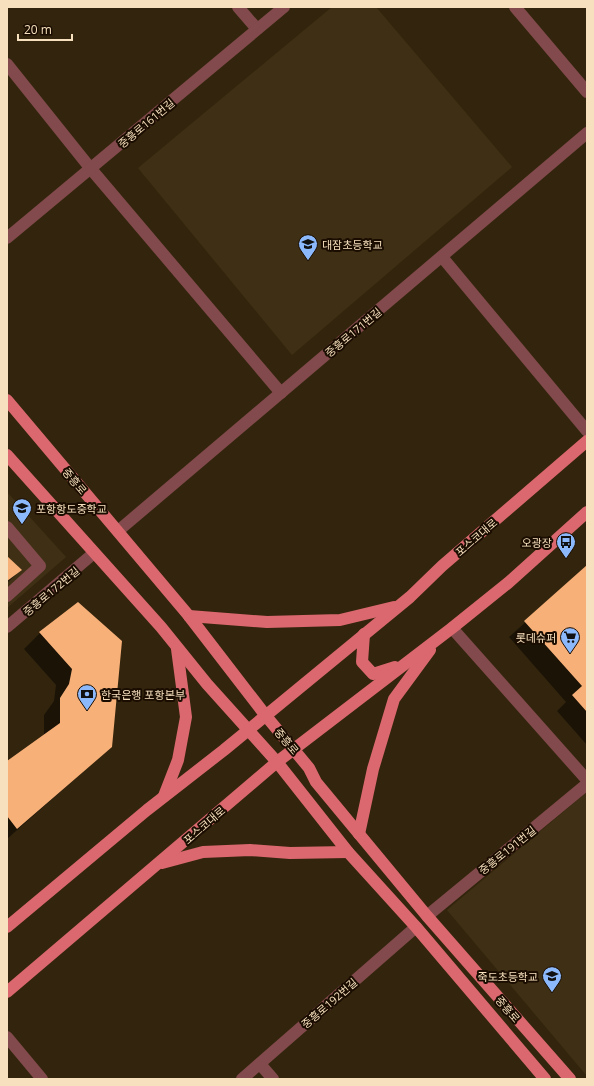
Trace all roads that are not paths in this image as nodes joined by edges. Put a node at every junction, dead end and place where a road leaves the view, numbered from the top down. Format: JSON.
{"nodes":[{"id":1,"x":238,"y":7,"type":"edge"},
{"id":2,"x":284,"y":7,"type":"edge"},
{"id":3,"x":515,"y":7,"type":"edge"},
{"id":4,"x":257,"y":29,"type":"junction"},
{"id":5,"x":7,"y":64,"type":"edge"},
{"id":6,"x":587,"y":92,"type":"edge"},
{"id":7,"x":587,"y":133,"type":"edge"},
{"id":8,"x":91,"y":169,"type":"junction"},
{"id":9,"x":7,"y":238,"type":"edge"},
{"id":10,"x":442,"y":257,"type":"junction"},
{"id":11,"x":281,"y":393,"type":"junction"},
{"id":12,"x":7,"y":400,"type":"edge"},
{"id":13,"x":587,"y":431,"type":"edge"},
{"id":14,"x":587,"y":441,"type":"edge"},
{"id":15,"x":7,"y":455,"type":"edge"},
{"id":16,"x":587,"y":512,"type":"edge"},
{"id":17,"x":7,"y":527,"type":"edge"},
{"id":18,"x":118,"y":531,"type":"junction"},
{"id":19,"x":94,"y":553,"type":"junction"},
{"id":20,"x":7,"y":596,"type":"edge"},
{"id":21,"x":398,"y":606,"type":"junction"},
{"id":22,"x":189,"y":616,"type":"junction"},
{"id":23,"x":7,"y":627,"type":"edge"},
{"id":24,"x":452,"y":628,"type":"junction"},
{"id":25,"x":364,"y":634,"type":"junction"},
{"id":26,"x":439,"y":638,"type":"junction"},
{"id":27,"x":177,"y":649,"type":"junction"},
{"id":28,"x":406,"y":664,"type":"junction"},
{"id":29,"x":266,"y":716,"type":"junction"},
{"id":30,"x":248,"y":730,"type":"junction"},
{"id":31,"x":294,"y":749,"type":"junction"},
{"id":32,"x":277,"y":762,"type":"junction"},
{"id":33,"x":587,"y":780,"type":"edge"},
{"id":34,"x":587,"y":784,"type":"edge"},
{"id":35,"x":164,"y":798,"type":"junction"},
{"id":36,"x":359,"y":834,"type":"junction"},
{"id":37,"x":348,"y":852,"type":"junction"},
{"id":38,"x":155,"y":865,"type":"junction"},
{"id":39,"x":427,"y":916,"type":"junction"},
{"id":40,"x":7,"y":927,"type":"edge"},
{"id":41,"x":416,"y":927,"type":"junction"},
{"id":42,"x":7,"y":992,"type":"edge"},
{"id":43,"x":7,"y":1037,"type":"edge"},
{"id":44,"x":260,"y":1064,"type":"junction"},
{"id":45,"x":42,"y":1079,"type":"edge"},
{"id":46,"x":242,"y":1079,"type":"edge"},
{"id":47,"x":273,"y":1079,"type":"edge"},
{"id":48,"x":544,"y":1079,"type":"edge"},
{"id":49,"x":570,"y":1079,"type":"edge"}],
"edges":[{"from":1,"to":4,"type":"street"},
{"from":2,"to":4,"type":"street","name":"중흥로161번길"},
{"from":3,"to":6,"type":"street"},
{"from":4,"to":8,"type":"street","name":"중흥로161번길"},
{"from":5,"to":8,"type":"street"},
{"from":7,"to":10,"type":"street","name":"중흥로171번길"},
{"from":8,"to":9,"type":"street","name":"중흥로161번길"},
{"from":8,"to":11,"type":"street"},
{"from":10,"to":11,"type":"street","name":"중흥로171번길"},
{"from":10,"to":13,"type":"street"},
{"from":11,"to":18,"type":"street","name":"중흥로171번길"},
{"from":12,"to":18,"type":"main road","name":"중흥로"},
{"from":14,"to":21,"type":"main road","name":"포스코대로"},
{"from":15,"to":19,"type":"main road","name":"중흥로"},
{"from":16,"to":24,"type":"main road","name":"포스코대로"},
{"from":17,"to":20,"type":"street"},
{"from":18,"to":22,"type":"main road","name":"중흥로"},
{"from":19,"to":23,"type":"street","name":"중흥로172번길"},
{"from":19,"to":27,"type":"main road","name":"중흥로"},
{"from":21,"to":22,"type":"main road"},
{"from":21,"to":25,"type":"main road","name":"포스코대로"},
{"from":22,"to":29,"type":"main road","name":"중흥로"},
{"from":24,"to":26,"type":"main road","name":"포스코대로"},
{"from":24,"to":33,"type":"street"},
{"from":25,"to":28,"type":"main road","name":"포스코대로"},
{"from":25,"to":29,"type":"main road","name":"포스코대로"},
{"from":26,"to":28,"type":"main road","name":"포스코대로"},
{"from":26,"to":36,"type":"main road"},
{"from":27,"to":30,"type":"main road","name":"중흥로"},
{"from":27,"to":35,"type":"main road"},
{"from":28,"to":31,"type":"main road","name":"포스코대로"},
{"from":29,"to":30,"type":"main road","name":"포스코대로"},
{"from":29,"to":31,"type":"main road","name":"중흥로"},
{"from":30,"to":32,"type":"main road","name":"중흥로"},
{"from":30,"to":35,"type":"main road","name":"포스코대로"},
{"from":31,"to":32,"type":"main road","name":"포스코대로"},
{"from":31,"to":36,"type":"main road","name":"중흥로"},
{"from":32,"to":37,"type":"main road","name":"중흥로"},
{"from":32,"to":38,"type":"main road","name":"포스코대로"},
{"from":34,"to":39,"type":"street","name":"중흥로191번길"},
{"from":35,"to":40,"type":"main road","name":"포스코대로"},
{"from":36,"to":39,"type":"main road","name":"중흥로"},
{"from":37,"to":38,"type":"main road"},
{"from":37,"to":41,"type":"main road","name":"중흥로"},
{"from":38,"to":42,"type":"main road","name":"포스코대로"},
{"from":39,"to":49,"type":"main road","name":"중흥로"},
{"from":41,"to":44,"type":"street","name":"중흥로192번길"},
{"from":41,"to":48,"type":"main road","name":"중흥로"},
{"from":43,"to":45,"type":"street"},
{"from":44,"to":46,"type":"street","name":"중흥로192번길"},
{"from":44,"to":47,"type":"street"}]}
